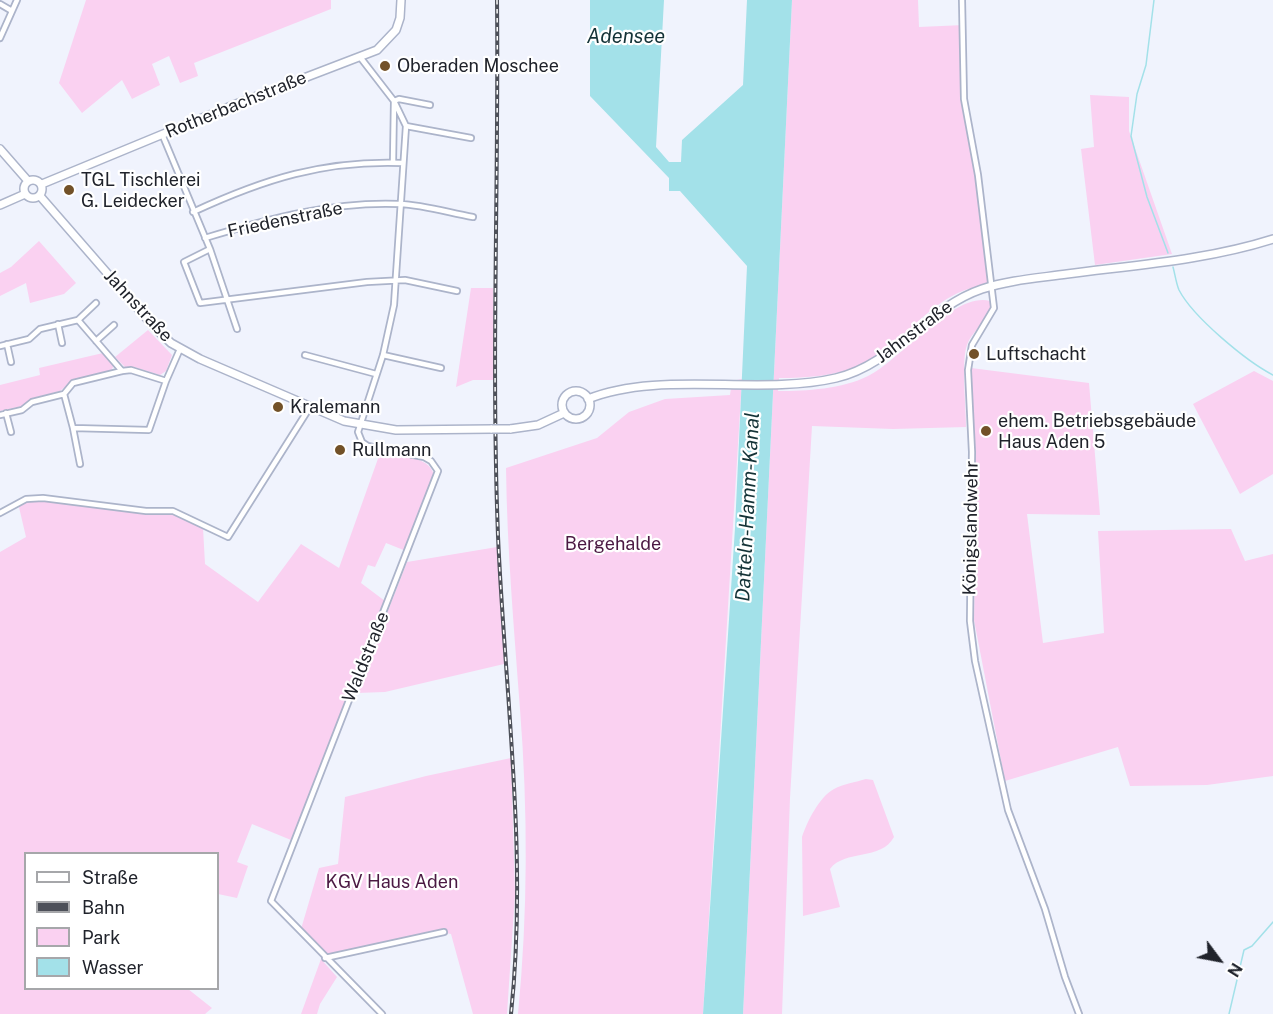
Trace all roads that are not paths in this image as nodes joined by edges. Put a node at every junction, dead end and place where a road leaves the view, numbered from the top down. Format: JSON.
{"nodes":[{"id":1,"x":17,"y":0,"type":"edge"},
{"id":2,"x":400,"y":0,"type":"edge"},
{"id":3,"x":962,"y":0,"type":"edge"},
{"id":4,"x":0,"y":4,"type":"edge"},
{"id":5,"x":12,"y":11,"type":"junction"},
{"id":6,"x":0,"y":38,"type":"edge"},
{"id":7,"x":360,"y":57,"type":"junction"},
{"id":8,"x":394,"y":101,"type":"junction"},
{"id":9,"x":430,"y":105,"type":"dead end"},
{"id":10,"x":406,"y":126,"type":"junction"},
{"id":11,"x":162,"y":134,"type":"junction"},
{"id":12,"x":471,"y":138,"type":"dead end"},
{"id":13,"x":0,"y":149,"type":"edge"},
{"id":14,"x":393,"y":163,"type":"junction"},
{"id":15,"x":403,"y":164,"type":"junction"},
{"id":16,"x":28,"y":181,"type":"junction"},
{"id":17,"x":42,"y":184,"type":"junction"},
{"id":18,"x":25,"y":194,"type":"junction"},
{"id":19,"x":40,"y":196,"type":"junction"},
{"id":20,"x":402,"y":204,"type":"junction"},
{"id":21,"x":0,"y":205,"type":"edge"},
{"id":22,"x":193,"y":212,"type":"junction"},
{"id":23,"x":473,"y":217,"type":"dead end"},
{"id":24,"x":205,"y":238,"type":"junction"},
{"id":25,"x":1273,"y":239,"type":"edge"},
{"id":26,"x":210,"y":249,"type":"junction"},
{"id":27,"x":397,"y":280,"type":"junction"},
{"id":28,"x":992,"y":286,"type":"junction"},
{"id":29,"x":457,"y":291,"type":"dead end"},
{"id":30,"x":229,"y":298,"type":"junction"},
{"id":31,"x":96,"y":303,"type":"dead end"},
{"id":32,"x":78,"y":320,"type":"junction"},
{"id":33,"x":58,"y":324,"type":"junction"},
{"id":34,"x":114,"y":325,"type":"dead end"},
{"id":35,"x":237,"y":329,"type":"dead end"},
{"id":36,"x":96,"y":341,"type":"junction"},
{"id":37,"x":62,"y":343,"type":"dead end"},
{"id":38,"x":7,"y":344,"type":"junction"},
{"id":39,"x":0,"y":346,"type":"edge"},
{"id":40,"x":180,"y":349,"type":"junction"},
{"id":41,"x":305,"y":355,"type":"dead end"},
{"id":42,"x":383,"y":356,"type":"junction"},
{"id":43,"x":11,"y":362,"type":"dead end"},
{"id":44,"x":441,"y":368,"type":"dead end"},
{"id":45,"x":122,"y":371,"type":"junction"},
{"id":46,"x":376,"y":374,"type":"junction"},
{"id":47,"x":166,"y":381,"type":"junction"},
{"id":48,"x":64,"y":394,"type":"junction"},
{"id":49,"x":588,"y":399,"type":"junction"},
{"id":50,"x":310,"y":407,"type":"junction"},
{"id":51,"x":6,"y":413,"type":"junction"},
{"id":52,"x":564,"y":413,"type":"junction"},
{"id":53,"x":0,"y":415,"type":"edge"},
{"id":54,"x":358,"y":425,"type":"junction"},
{"id":55,"x":73,"y":428,"type":"junction"},
{"id":56,"x":11,"y":432,"type":"dead end"},
{"id":57,"x":80,"y":464,"type":"dead end"},
{"id":58,"x":0,"y":513,"type":"edge"},
{"id":59,"x":444,"y":932,"type":"dead end"},
{"id":60,"x":325,"y":958,"type":"junction"},
{"id":61,"x":382,"y":1014,"type":"edge"},
{"id":62,"x":1079,"y":1014,"type":"edge"}],
"edges":[{"from":1,"to":5,"type":"street"},
{"from":2,"to":7,"type":"main road","name":"Rotherbachstraße"},
{"from":3,"to":28,"type":"street","name":"Königslandwehr"},
{"from":4,"to":5,"type":"street"},
{"from":5,"to":6,"type":"street"},
{"from":7,"to":8,"type":"street"},
{"from":7,"to":11,"type":"main road","name":"Rotherbachstraße"},
{"from":8,"to":9,"type":"street"},
{"from":8,"to":10,"type":"street"},
{"from":8,"to":14,"type":"street"},
{"from":10,"to":12,"type":"street"},
{"from":10,"to":15,"type":"street"},
{"from":11,"to":17,"type":"main road","name":"Rotherbachstraße"},
{"from":11,"to":22,"type":"street"},
{"from":13,"to":16,"type":"main road"},
{"from":14,"to":15,"type":"street"},
{"from":14,"to":22,"type":"street"},
{"from":15,"to":20,"type":"street"},
{"from":16,"to":17,"type":"main road"},
{"from":16,"to":18,"type":"main road"},
{"from":17,"to":19,"type":"main road"},
{"from":18,"to":19,"type":"main road"},
{"from":18,"to":21,"type":"main road"},
{"from":19,"to":40,"type":"main road","name":"Jahnstraße"},
{"from":20,"to":23,"type":"street","name":"Friedenstraße"},
{"from":20,"to":24,"type":"street","name":"Friedenstraße"},
{"from":20,"to":27,"type":"street"},
{"from":22,"to":24,"type":"street"},
{"from":24,"to":26,"type":"street"},
{"from":25,"to":28,"type":"main road","name":"Jahnstraße"},
{"from":26,"to":30,"type":"street"},
{"from":26,"to":30,"type":"street"},
{"from":27,"to":29,"type":"street"},
{"from":27,"to":30,"type":"street"},
{"from":27,"to":42,"type":"street"},
{"from":28,"to":49,"type":"main road","name":"Jahnstraße"},
{"from":28,"to":62,"type":"street","name":"Königslandwehr"},
{"from":30,"to":35,"type":"street"},
{"from":31,"to":32,"type":"street"},
{"from":32,"to":33,"type":"street"},
{"from":32,"to":36,"type":"street"},
{"from":33,"to":37,"type":"street"},
{"from":33,"to":38,"type":"street"},
{"from":34,"to":36,"type":"street"},
{"from":36,"to":45,"type":"street"},
{"from":38,"to":39,"type":"street"},
{"from":38,"to":43,"type":"street"},
{"from":40,"to":47,"type":"street"},
{"from":40,"to":50,"type":"main road","name":"Jahnstraße"},
{"from":41,"to":46,"type":"street"},
{"from":42,"to":44,"type":"street"},
{"from":42,"to":46,"type":"street"},
{"from":45,"to":47,"type":"street"},
{"from":45,"to":48,"type":"street"},
{"from":46,"to":54,"type":"street"},
{"from":47,"to":55,"type":"street"},
{"from":48,"to":51,"type":"street"},
{"from":48,"to":55,"type":"street"},
{"from":49,"to":52,"type":"main road"},
{"from":49,"to":52,"type":"main road"},
{"from":50,"to":54,"type":"main road","name":"Jahnstraße"},
{"from":50,"to":58,"type":"street"},
{"from":51,"to":53,"type":"street"},
{"from":51,"to":56,"type":"street"},
{"from":52,"to":54,"type":"main road","name":"Jahnstraße","bridge":true},
{"from":54,"to":60,"type":"street","name":"Waldstraße"},
{"from":55,"to":57,"type":"street"},
{"from":59,"to":60,"type":"street"},
{"from":60,"to":61,"type":"street"}]}
